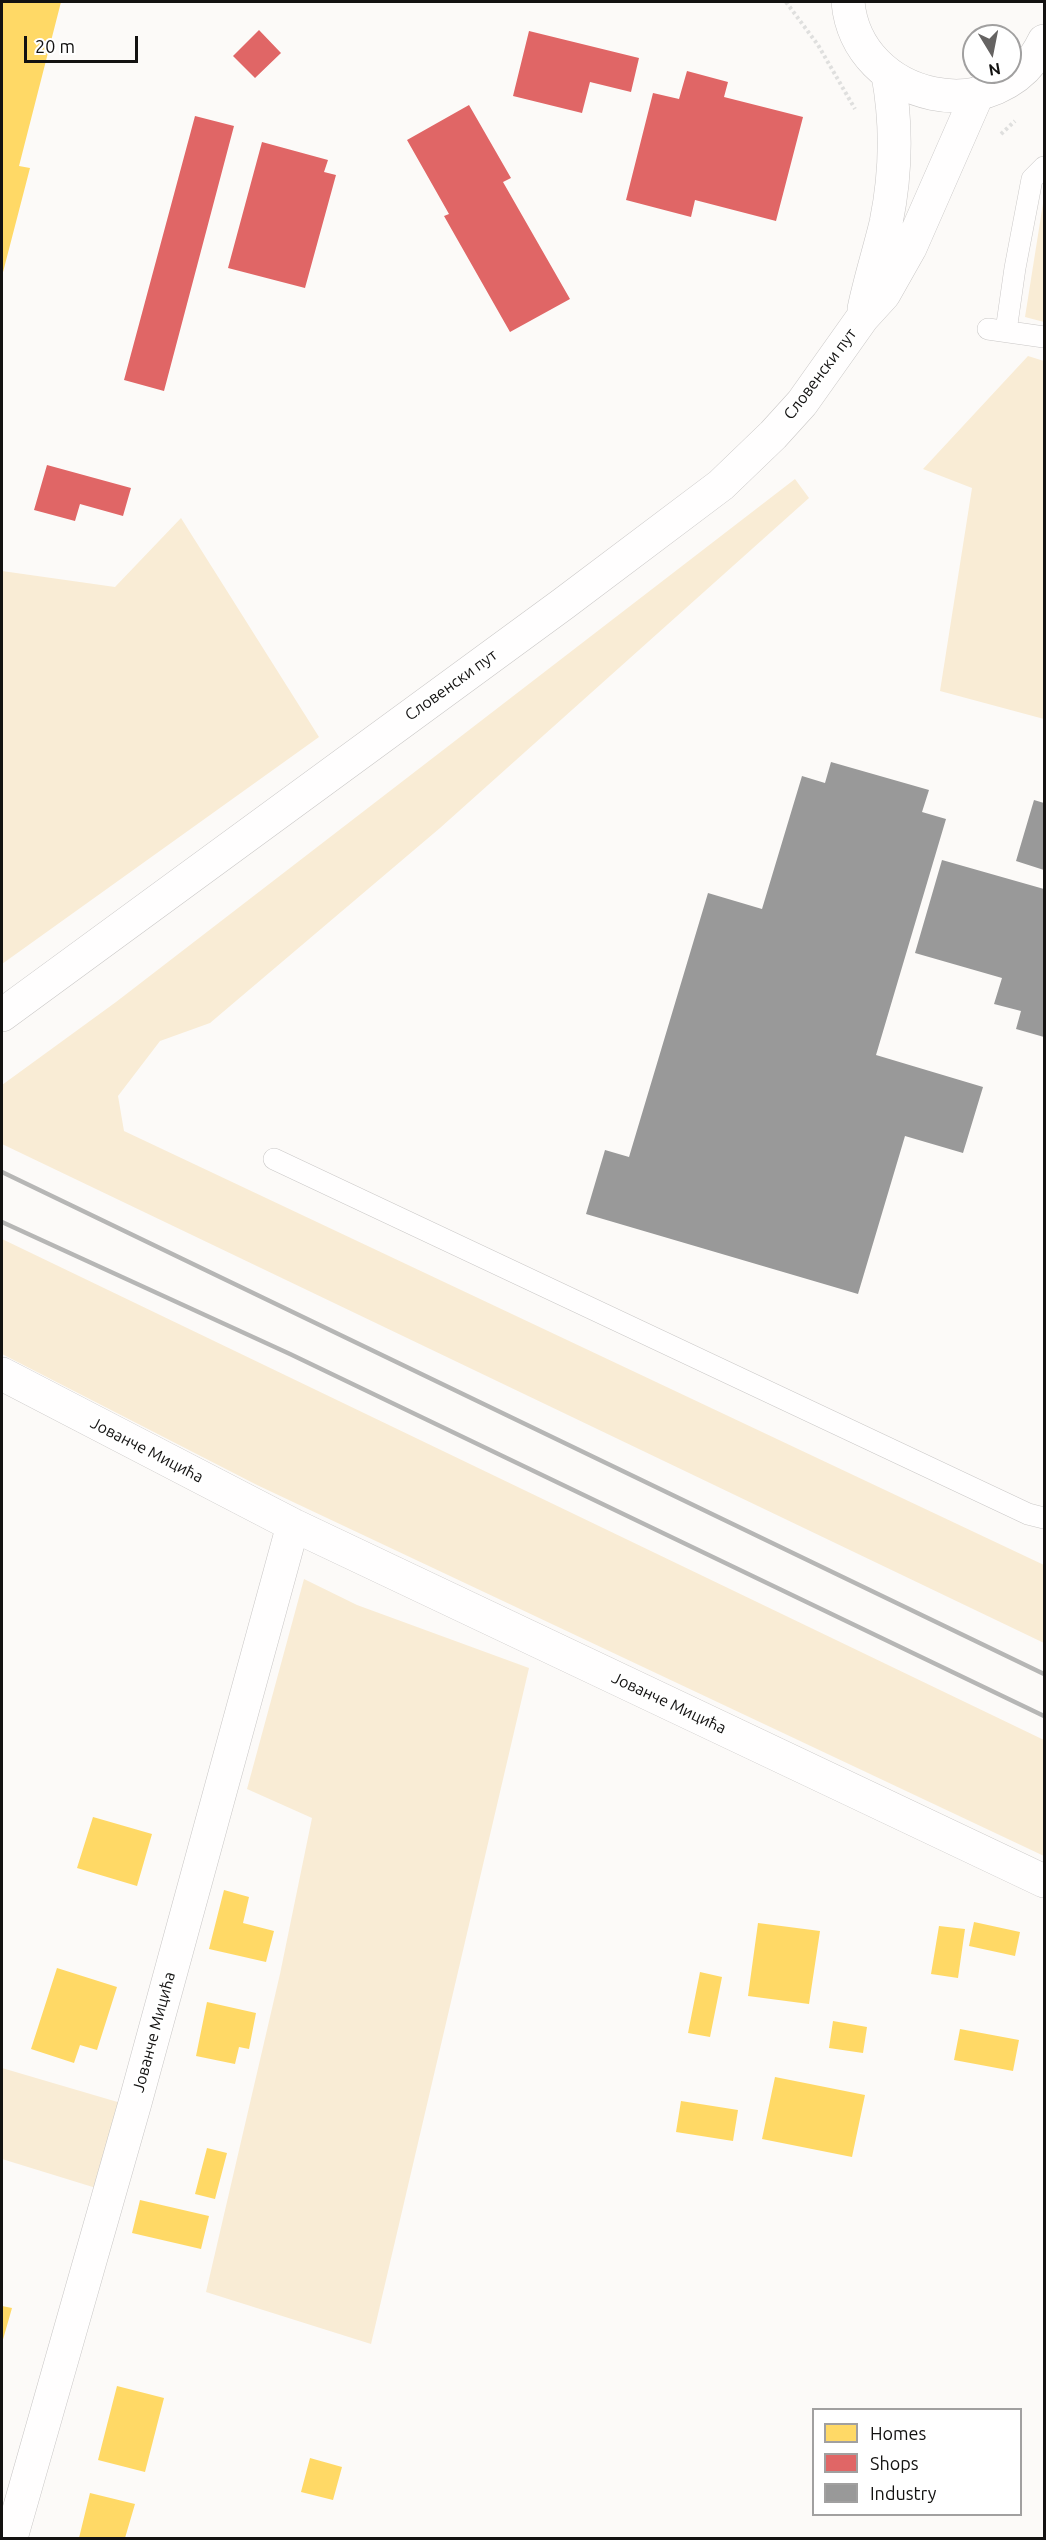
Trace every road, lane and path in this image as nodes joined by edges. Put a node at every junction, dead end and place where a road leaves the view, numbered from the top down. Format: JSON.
{"nodes":[{"id":1,"x":844,"y":8,"type":"edge"},
{"id":2,"x":1043,"y":48,"type":"edge"},
{"id":3,"x":888,"y":75,"type":"junction"},
{"id":4,"x":978,"y":93,"type":"junction"},
{"id":5,"x":1044,"y":167,"type":"edge"},
{"id":6,"x":863,"y":317,"type":"junction"},
{"id":7,"x":1044,"y":337,"type":"edge"},
{"id":8,"x":2,"y":1015,"type":"edge"},
{"id":9,"x":274,"y":1159,"type":"dead end"},
{"id":10,"x":2,"y":1374,"type":"edge"},
{"id":11,"x":1044,"y":1518,"type":"edge"},
{"id":12,"x":293,"y":1526,"type":"junction"},
{"id":13,"x":1044,"y":1881,"type":"edge"},
{"id":14,"x":11,"y":2538,"type":"edge"}],
"edges":[{"from":1,"to":3,"type":"street"},
{"from":2,"to":4,"type":"street"},
{"from":3,"to":4,"type":"street"},
{"from":3,"to":6,"type":"street"},
{"from":4,"to":6,"type":"street"},
{"from":5,"to":7,"type":"lane"},
{"from":6,"to":8,"type":"street","name":"Словенски пут"},
{"from":9,"to":11,"type":"lane"},
{"from":10,"to":12,"type":"street","name":"Јованче Мицића"},
{"from":12,"to":13,"type":"street","name":"Јованче Мицића"},
{"from":12,"to":14,"type":"street","name":"Јованче Мицића"}]}
